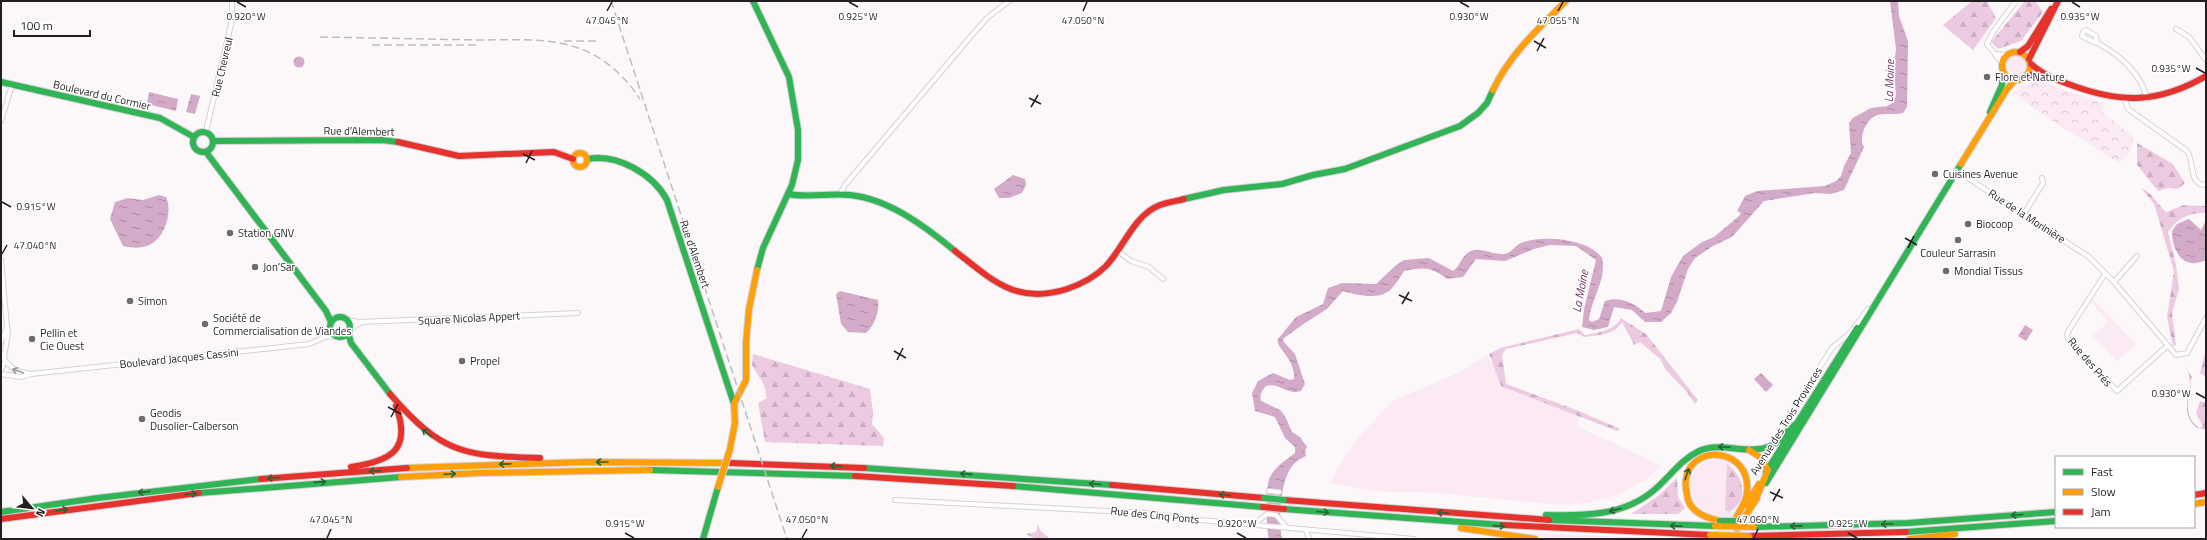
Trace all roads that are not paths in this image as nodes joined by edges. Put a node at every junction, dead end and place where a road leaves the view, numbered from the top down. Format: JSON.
{"nodes":[{"id":1,"x":232,"y":1,"type":"edge"},
{"id":2,"x":753,"y":1,"type":"edge"},
{"id":3,"x":1009,"y":1,"type":"edge"},
{"id":4,"x":1566,"y":1,"type":"edge"},
{"id":5,"x":2016,"y":1,"type":"edge"},
{"id":6,"x":2057,"y":1,"type":"edge"},
{"id":7,"x":2176,"y":29,"type":"dead end"},
{"id":8,"x":2097,"y":42,"type":"dead end"},
{"id":9,"x":2020,"y":52,"type":"junction"},
{"id":10,"x":1995,"y":54,"type":"junction"},
{"id":11,"x":2006,"y":55,"type":"junction"},
{"id":12,"x":2206,"y":60,"type":"edge"},
{"id":13,"x":2030,"y":62,"type":"junction"},
{"id":14,"x":2002,"y":63,"type":"junction"},
{"id":15,"x":2003,"y":72,"type":"junction"},
{"id":16,"x":2028,"y":75,"type":"junction"},
{"id":17,"x":2045,"y":75,"type":"junction"},
{"id":18,"x":2206,"y":76,"type":"edge"},
{"id":19,"x":2016,"y":80,"type":"junction"},
{"id":20,"x":1,"y":82,"type":"edge"},
{"id":21,"x":12,"y":85,"type":"junction"},
{"id":22,"x":2147,"y":99,"type":"junction"},
{"id":23,"x":2125,"y":100,"type":"junction"},
{"id":24,"x":1,"y":121,"type":"edge"},
{"id":25,"x":206,"y":131,"type":"junction"},
{"id":26,"x":1979,"y":134,"type":"junction"},
{"id":27,"x":194,"y":137,"type":"junction"},
{"id":28,"x":214,"y":141,"type":"junction"},
{"id":29,"x":206,"y":152,"type":"junction"},
{"id":30,"x":573,"y":159,"type":"junction"},
{"id":31,"x":587,"y":159,"type":"junction"},
{"id":32,"x":1956,"y":171,"type":"junction"},
{"id":33,"x":2042,"y":178,"type":"dead end"},
{"id":34,"x":2206,"y":185,"type":"edge"},
{"id":35,"x":788,"y":194,"type":"junction"},
{"id":36,"x":840,"y":194,"type":"junction"},
{"id":37,"x":2024,"y":214,"type":"junction"},
{"id":38,"x":1119,"y":252,"type":"junction"},
{"id":39,"x":2137,"y":256,"type":"dead end"},
{"id":40,"x":1,"y":260,"type":"edge"},
{"id":41,"x":2105,"y":274,"type":"junction"},
{"id":42,"x":1163,"y":279,"type":"dead end"},
{"id":43,"x":2114,"y":282,"type":"junction"},
{"id":44,"x":1879,"y":295,"type":"junction"},
{"id":45,"x":326,"y":311,"type":"junction"},
{"id":46,"x":578,"y":313,"type":"dead end"},
{"id":47,"x":1868,"y":314,"type":"junction"},
{"id":48,"x":339,"y":318,"type":"junction"},
{"id":49,"x":2206,"y":318,"type":"edge"},
{"id":50,"x":346,"y":320,"type":"junction"},
{"id":51,"x":360,"y":322,"type":"junction"},
{"id":52,"x":331,"y":325,"type":"junction"},
{"id":53,"x":7,"y":327,"type":"junction"},
{"id":54,"x":349,"y":331,"type":"junction"},
{"id":55,"x":325,"y":337,"type":"junction"},
{"id":56,"x":338,"y":337,"type":"junction"},
{"id":57,"x":1,"y":342,"type":"edge"},
{"id":58,"x":351,"y":343,"type":"junction"},
{"id":59,"x":1836,"y":343,"type":"junction"},
{"id":60,"x":2167,"y":346,"type":"junction"},
{"id":61,"x":1843,"y":347,"type":"junction"},
{"id":62,"x":1,"y":353,"type":"edge"},
{"id":63,"x":4,"y":359,"type":"junction"},
{"id":64,"x":1,"y":370,"type":"edge"},
{"id":65,"x":1,"y":374,"type":"edge"},
{"id":66,"x":31,"y":374,"type":"junction"},
{"id":67,"x":390,"y":394,"type":"junction"},
{"id":68,"x":1819,"y":398,"type":"junction"},
{"id":69,"x":734,"y":404,"type":"junction"},
{"id":70,"x":1796,"y":424,"type":"junction"},
{"id":71,"x":1782,"y":427,"type":"dead end"},
{"id":72,"x":1749,"y":450,"type":"junction"},
{"id":73,"x":572,"y":462,"type":"junction"},
{"id":74,"x":1768,"y":470,"type":"junction"},
{"id":75,"x":312,"y":475,"type":"junction"},
{"id":76,"x":1269,"y":491,"type":"dead end"},
{"id":77,"x":1279,"y":492,"type":"dead end"},
{"id":78,"x":2206,"y":493,"type":"edge"},
{"id":79,"x":2195,"y":495,"type":"edge"},
{"id":80,"x":895,"y":500,"type":"dead end"},
{"id":81,"x":1755,"y":501,"type":"junction"},
{"id":82,"x":2206,"y":502,"type":"edge"},
{"id":83,"x":2195,"y":504,"type":"edge"},
{"id":84,"x":1,"y":512,"type":"edge"},
{"id":85,"x":2055,"y":512,"type":"edge"},
{"id":86,"x":1482,"y":515,"type":"junction"},
{"id":87,"x":1736,"y":518,"type":"junction"},
{"id":88,"x":1,"y":519,"type":"edge"},
{"id":89,"x":2055,"y":521,"type":"edge"},
{"id":90,"x":1446,"y":522,"type":"junction"},
{"id":91,"x":1252,"y":524,"type":"junction"},
{"id":92,"x":1754,"y":524,"type":"junction"},
{"id":93,"x":1996,"y":526,"type":"junction"},
{"id":94,"x":1286,"y":528,"type":"junction"},
{"id":95,"x":1306,"y":530,"type":"junction"},
{"id":96,"x":703,"y":539,"type":"edge"},
{"id":97,"x":1309,"y":539,"type":"edge"},
{"id":98,"x":1414,"y":539,"type":"edge"},
{"id":99,"x":1535,"y":539,"type":"edge"},
{"id":100,"x":1723,"y":539,"type":"edge"},
{"id":101,"x":1731,"y":539,"type":"edge"},
{"id":102,"x":1910,"y":539,"type":"edge"}],
"edges":[{"from":1,"to":25,"type":"street","name":"Rue Chevreul"},
{"from":2,"to":35,"type":"main road"},
{"from":3,"to":36,"type":"street"},
{"from":4,"to":38,"type":"main road"},
{"from":5,"to":10,"type":"street"},
{"from":6,"to":9,"type":"main road"},
{"from":6,"to":13,"type":"main road"},
{"from":7,"to":12,"type":"street"},
{"from":8,"to":22,"type":"street"},
{"from":9,"to":11,"type":"main road"},
{"from":9,"to":13,"type":"main road"},
{"from":10,"to":11,"type":"street"},
{"from":10,"to":14,"type":"street"},
{"from":11,"to":14,"type":"main road"},
{"from":13,"to":16,"type":"main road"},
{"from":13,"to":17,"type":"main road"},
{"from":14,"to":15,"type":"main road"},
{"from":15,"to":19,"type":"main road"},
{"from":15,"to":26,"type":"main road","name":"Avenue des Trois Provinces"},
{"from":16,"to":17,"type":"main road"},
{"from":16,"to":19,"type":"main road"},
{"from":17,"to":23,"type":"main road"},
{"from":18,"to":22,"type":"main road"},
{"from":19,"to":26,"type":"main road","name":"Avenue des Trois Provinces"},
{"from":20,"to":21,"type":"main road","name":"Boulevard du Cormier"},
{"from":21,"to":24,"type":"street"},
{"from":21,"to":27,"type":"main road","name":"Boulevard du Cormier"},
{"from":22,"to":23,"type":"main road"},
{"from":23,"to":34,"type":"street"},
{"from":25,"to":27,"type":"main road"},
{"from":25,"to":28,"type":"main road"},
{"from":26,"to":32,"type":"main road","name":"Avenue des Trois Provinces"},
{"from":27,"to":29,"type":"main road"},
{"from":28,"to":29,"type":"main road"},
{"from":28,"to":30,"type":"main road","name":"Rue d’Alembert"},
{"from":29,"to":45,"type":"main road"},
{"from":30,"to":31,"type":"main road"},
{"from":30,"to":31,"type":"main road"},
{"from":31,"to":69,"type":"main road","name":"Rue d’Alembert"},
{"from":32,"to":37,"type":"street","name":"Rue de la Morinière"},
{"from":32,"to":44,"type":"main road","name":"Avenue des Trois Provinces"},
{"from":33,"to":37,"type":"street"},
{"from":35,"to":36,"type":"main road"},
{"from":35,"to":69,"type":"main road"},
{"from":36,"to":38,"type":"main road"},
{"from":37,"to":41,"type":"street","name":"Rue de la Morinière"},
{"from":38,"to":42,"type":"street"},
{"from":39,"to":43,"type":"street"},
{"from":40,"to":53,"type":"street"},
{"from":41,"to":43,"type":"street","name":"Rue de la Morinière"},
{"from":41,"to":60,"type":"street","name":"Rue des Prés"},
{"from":43,"to":60,"type":"street","name":"Rue de la Morinière"},
{"from":44,"to":47,"type":"main road","name":"Avenue des Trois Provinces"},
{"from":44,"to":59,"type":"street"},
{"from":45,"to":48,"type":"main road"},
{"from":45,"to":52,"type":"main road"},
{"from":46,"to":51,"type":"street","name":"Square Nicolas Appert"},
{"from":47,"to":61,"type":"main road","name":"Avenue des Trois Provinces"},
{"from":47,"to":68,"type":"main road","name":"Avenue des Trois Provinces"},
{"from":48,"to":50,"type":"main road"},
{"from":48,"to":52,"type":"main road"},
{"from":49,"to":60,"type":"street"},
{"from":50,"to":51,"type":"street","name":"Square Nicolas Appert"},
{"from":50,"to":54,"type":"main road"},
{"from":51,"to":54,"type":"street"},
{"from":52,"to":55,"type":"street"},
{"from":52,"to":56,"type":"main road"},
{"from":53,"to":57,"type":"street"},
{"from":53,"to":63,"type":"street"},
{"from":54,"to":56,"type":"main road"},
{"from":54,"to":58,"type":"main road"},
{"from":55,"to":56,"type":"street","name":"Boulevard Jacques Cassini"},
{"from":55,"to":66,"type":"street","name":"Boulevard Jacques Cassini"},
{"from":56,"to":58,"type":"main road"},
{"from":58,"to":67,"type":"main road"},
{"from":59,"to":61,"type":"street"},
{"from":59,"to":71,"type":"street"},
{"from":61,"to":68,"type":"main road"},
{"from":61,"to":70,"type":"main road","name":"Avenue des Trois Provinces"},
{"from":62,"to":63,"type":"street","name":"Boulevard Jacques Cassini"},
{"from":63,"to":64,"type":"street"},
{"from":66,"to":63,"type":"street","name":"Boulevard Jacques Cassini","one_way":true},
{"from":65,"to":66,"type":"street","name":"Boulevard Jacques Cassini"},
{"from":73,"to":67,"type":"main road","one_way":true},
{"from":67,"to":75,"type":"main road"},
{"from":68,"to":81,"type":"main road","name":"Avenue des Trois Provinces"},
{"from":69,"to":96,"type":"main road","bridge":true},
{"from":70,"to":72,"type":"main road"},
{"from":70,"to":74,"type":"main road","name":"Avenue des Trois Provinces"},
{"from":72,"to":74,"type":"main road"},
{"from":72,"to":86,"type":"main road","one_way":true},
{"from":73,"to":75,"type":"main road","one_way":true},
{"from":86,"to":73,"type":"main road","one_way":true,"bridge":true},
{"from":74,"to":81,"type":"main road"},
{"from":74,"to":87,"type":"main road","name":"Avenue des Trois Provinces"},
{"from":75,"to":84,"type":"main road","one_way":true},
{"from":76,"to":77,"type":"street"},
{"from":78,"to":79,"type":"main road"},
{"from":80,"to":91,"type":"street","name":"Rue des Cinq Ponts"},
{"from":81,"to":101,"type":"main road","name":"Avenue des Trois Provinces"},
{"from":82,"to":83,"type":"main road"},
{"from":85,"to":92,"type":"main road","one_way":true},
{"from":92,"to":86,"type":"main road","one_way":true,"bridge":true},
{"from":92,"to":87,"type":"main road","one_way":true,"bridge":true},
{"from":87,"to":100,"type":"main road","name":"Avenue des Trois Provinces"},
{"from":88,"to":90,"type":"main road","one_way":true,"bridge":true},
{"from":89,"to":93,"type":"main road"},
{"from":90,"to":93,"type":"main road","one_way":true,"bridge":true},
{"from":90,"to":99,"type":"main road"},
{"from":91,"to":94,"type":"street","name":"Rue des Cinq Ponts"},
{"from":91,"to":94,"type":"street"},
{"from":93,"to":102,"type":"main road"},
{"from":94,"to":95,"type":"street","name":"Rue des Cinq Ponts"},
{"from":95,"to":97,"type":"street"},
{"from":95,"to":98,"type":"street","name":"Rue des Cinq Ponts"}]}
